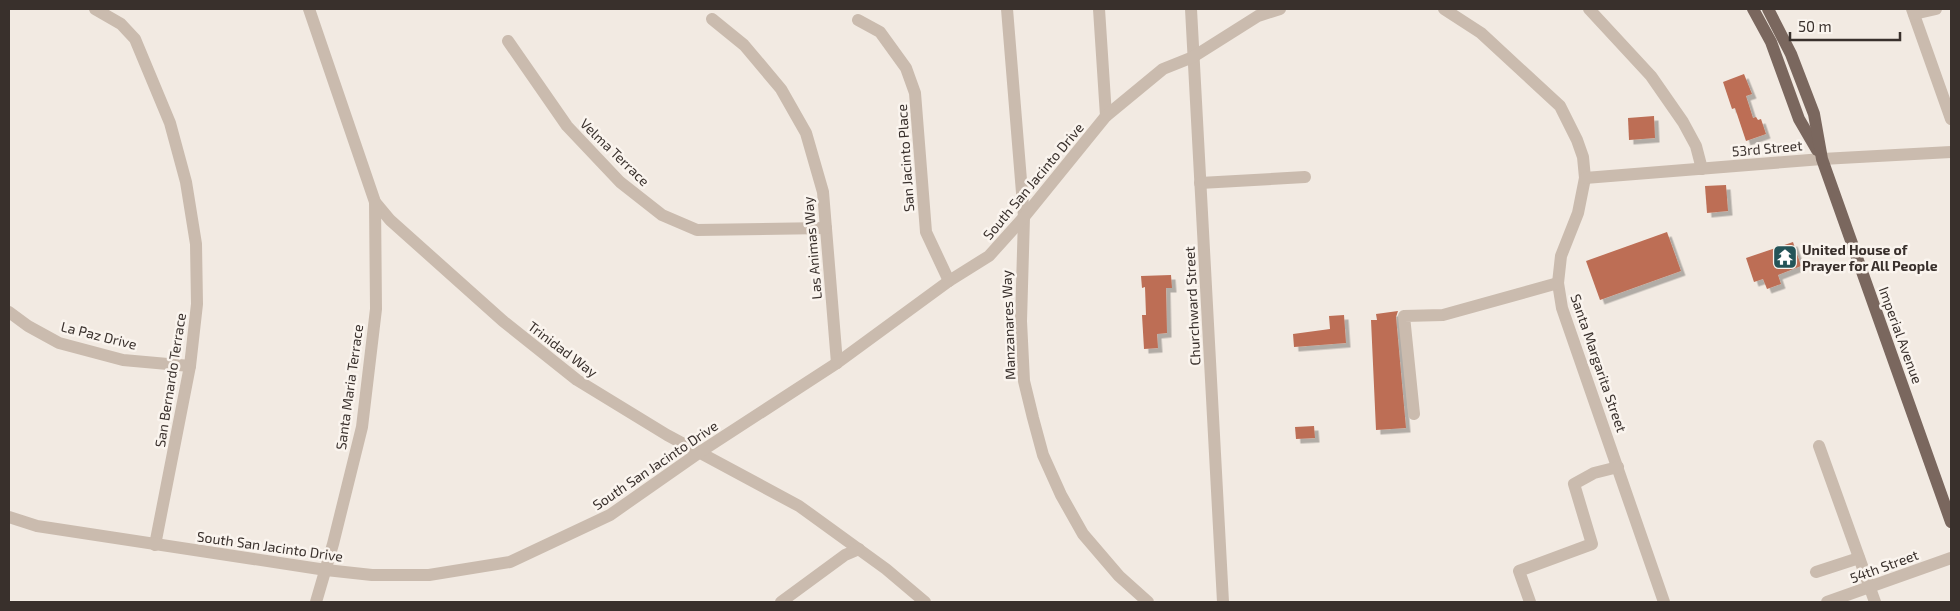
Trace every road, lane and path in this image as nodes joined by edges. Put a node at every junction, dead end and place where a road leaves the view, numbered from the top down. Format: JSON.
{"nodes":[{"id":1,"x":95,"y":9,"type":"edge"},
{"id":2,"x":309,"y":9,"type":"edge"},
{"id":3,"x":1007,"y":9,"type":"edge"},
{"id":4,"x":1099,"y":9,"type":"edge"},
{"id":5,"x":1190,"y":9,"type":"edge"},
{"id":6,"x":1280,"y":9,"type":"edge"},
{"id":7,"x":1444,"y":9,"type":"edge"},
{"id":8,"x":1589,"y":9,"type":"edge"},
{"id":9,"x":1753,"y":9,"type":"edge"},
{"id":10,"x":1768,"y":9,"type":"edge"},
{"id":11,"x":1936,"y":9,"type":"edge"},
{"id":12,"x":1913,"y":11,"type":"edge"},
{"id":13,"x":712,"y":19,"type":"dead end"},
{"id":14,"x":858,"y":20,"type":"dead end"},
{"id":15,"x":508,"y":41,"type":"dead end"},
{"id":16,"x":1193,"y":58,"type":"junction"},
{"id":17,"x":1106,"y":116,"type":"junction"},
{"id":18,"x":1951,"y":119,"type":"edge"},
{"id":19,"x":1951,"y":152,"type":"edge"},
{"id":20,"x":1822,"y":159,"type":"junction"},
{"id":21,"x":1702,"y":169,"type":"junction"},
{"id":22,"x":1305,"y":177,"type":"dead end"},
{"id":23,"x":1585,"y":178,"type":"junction"},
{"id":24,"x":1200,"y":183,"type":"junction"},
{"id":25,"x":375,"y":202,"type":"junction"},
{"id":26,"x":1024,"y":217,"type":"junction"},
{"id":27,"x":826,"y":228,"type":"junction"},
{"id":28,"x":949,"y":281,"type":"junction"},
{"id":29,"x":1558,"y":283,"type":"junction"},
{"id":30,"x":9,"y":312,"type":"edge"},
{"id":31,"x":837,"y":363,"type":"junction"},
{"id":32,"x":190,"y":366,"type":"junction"},
{"id":33,"x":1414,"y":414,"type":"dead end"},
{"id":34,"x":1819,"y":446,"type":"dead end"},
{"id":35,"x":700,"y":452,"type":"junction"},
{"id":36,"x":1618,"y":467,"type":"junction"},
{"id":37,"x":9,"y":517,"type":"edge"},
{"id":38,"x":1951,"y":522,"type":"edge"},
{"id":39,"x":155,"y":544,"type":"junction"},
{"id":40,"x":859,"y":549,"type":"junction"},
{"id":41,"x":1859,"y":558,"type":"junction"},
{"id":42,"x":1951,"y":558,"type":"edge"},
{"id":43,"x":326,"y":570,"type":"junction"},
{"id":44,"x":1816,"y":572,"type":"dead end"},
{"id":45,"x":1870,"y":587,"type":"junction"},
{"id":46,"x":316,"y":602,"type":"edge"},
{"id":47,"x":781,"y":602,"type":"edge"},
{"id":48,"x":925,"y":602,"type":"edge"},
{"id":49,"x":1148,"y":602,"type":"edge"},
{"id":50,"x":1223,"y":602,"type":"edge"},
{"id":51,"x":1530,"y":602,"type":"edge"},
{"id":52,"x":1664,"y":602,"type":"edge"},
{"id":53,"x":1827,"y":602,"type":"edge"},
{"id":54,"x":1875,"y":602,"type":"edge"}],
"edges":[{"from":1,"to":32,"type":"street","name":"San Bernardo Terrace"},
{"from":2,"to":25,"type":"street","name":"Trinidad Way"},
{"from":3,"to":26,"type":"street","name":"Manzanares Way"},
{"from":4,"to":17,"type":"street"},
{"from":5,"to":16,"type":"street","name":"Churchward Street"},
{"from":6,"to":16,"type":"street","name":"South San Jacinto Drive"},
{"from":7,"to":23,"type":"street","name":"Santa Margarita Street"},
{"from":8,"to":21,"type":"street"},
{"from":9,"to":20,"type":"main road","name":"Imperial Avenue"},
{"from":10,"to":20,"type":"main road","name":"Imperial Avenue"},
{"from":11,"to":12,"type":"street"},
{"from":12,"to":18,"type":"street"},
{"from":13,"to":27,"type":"street","name":"Las Animas Way"},
{"from":14,"to":28,"type":"street","name":"San Jacinto Place"},
{"from":15,"to":27,"type":"street","name":"Velma Terrace"},
{"from":16,"to":17,"type":"street","name":"South San Jacinto Drive"},
{"from":16,"to":24,"type":"street","name":"Churchward Street"},
{"from":17,"to":26,"type":"street","name":"South San Jacinto Drive"},
{"from":19,"to":20,"type":"street","name":"53rd Street"},
{"from":20,"to":21,"type":"street","name":"53rd Street"},
{"from":20,"to":38,"type":"main road","name":"Imperial Avenue"},
{"from":21,"to":23,"type":"street","name":"53rd Street"},
{"from":22,"to":24,"type":"street"},
{"from":23,"to":29,"type":"street","name":"Santa Margarita Street"},
{"from":24,"to":50,"type":"street","name":"Churchward Street"},
{"from":25,"to":35,"type":"street","name":"Trinidad Way"},
{"from":25,"to":43,"type":"street","name":"Santa Maria Terrace"},
{"from":26,"to":28,"type":"street","name":"South San Jacinto Drive"},
{"from":26,"to":49,"type":"street","name":"Manzanares Way"},
{"from":27,"to":31,"type":"street","name":"Las Animas Way"},
{"from":28,"to":31,"type":"street","name":"South San Jacinto Drive"},
{"from":29,"to":33,"type":"street"},
{"from":29,"to":36,"type":"street","name":"Santa Margarita Street"},
{"from":30,"to":32,"type":"street","name":"La Paz Drive"},
{"from":31,"to":35,"type":"street","name":"South San Jacinto Drive"},
{"from":32,"to":39,"type":"street","name":"San Bernardo Terrace"},
{"from":34,"to":41,"type":"street"},
{"from":35,"to":40,"type":"street","name":"Trinidad Way"},
{"from":35,"to":43,"type":"street","name":"South San Jacinto Drive"},
{"from":36,"to":51,"type":"street"},
{"from":36,"to":52,"type":"street","name":"Santa Margarita Street"},
{"from":37,"to":39,"type":"street","name":"South San Jacinto Drive"},
{"from":39,"to":43,"type":"street","name":"South San Jacinto Drive"},
{"from":40,"to":47,"type":"street"},
{"from":40,"to":48,"type":"street","name":"Trinidad Way"},
{"from":41,"to":44,"type":"street"},
{"from":41,"to":45,"type":"street"},
{"from":42,"to":45,"type":"street","name":"54th Street"},
{"from":43,"to":46,"type":"street","name":"Santa Maria Terrace"},
{"from":45,"to":53,"type":"street","name":"54th Street"},
{"from":45,"to":54,"type":"street"}]}
